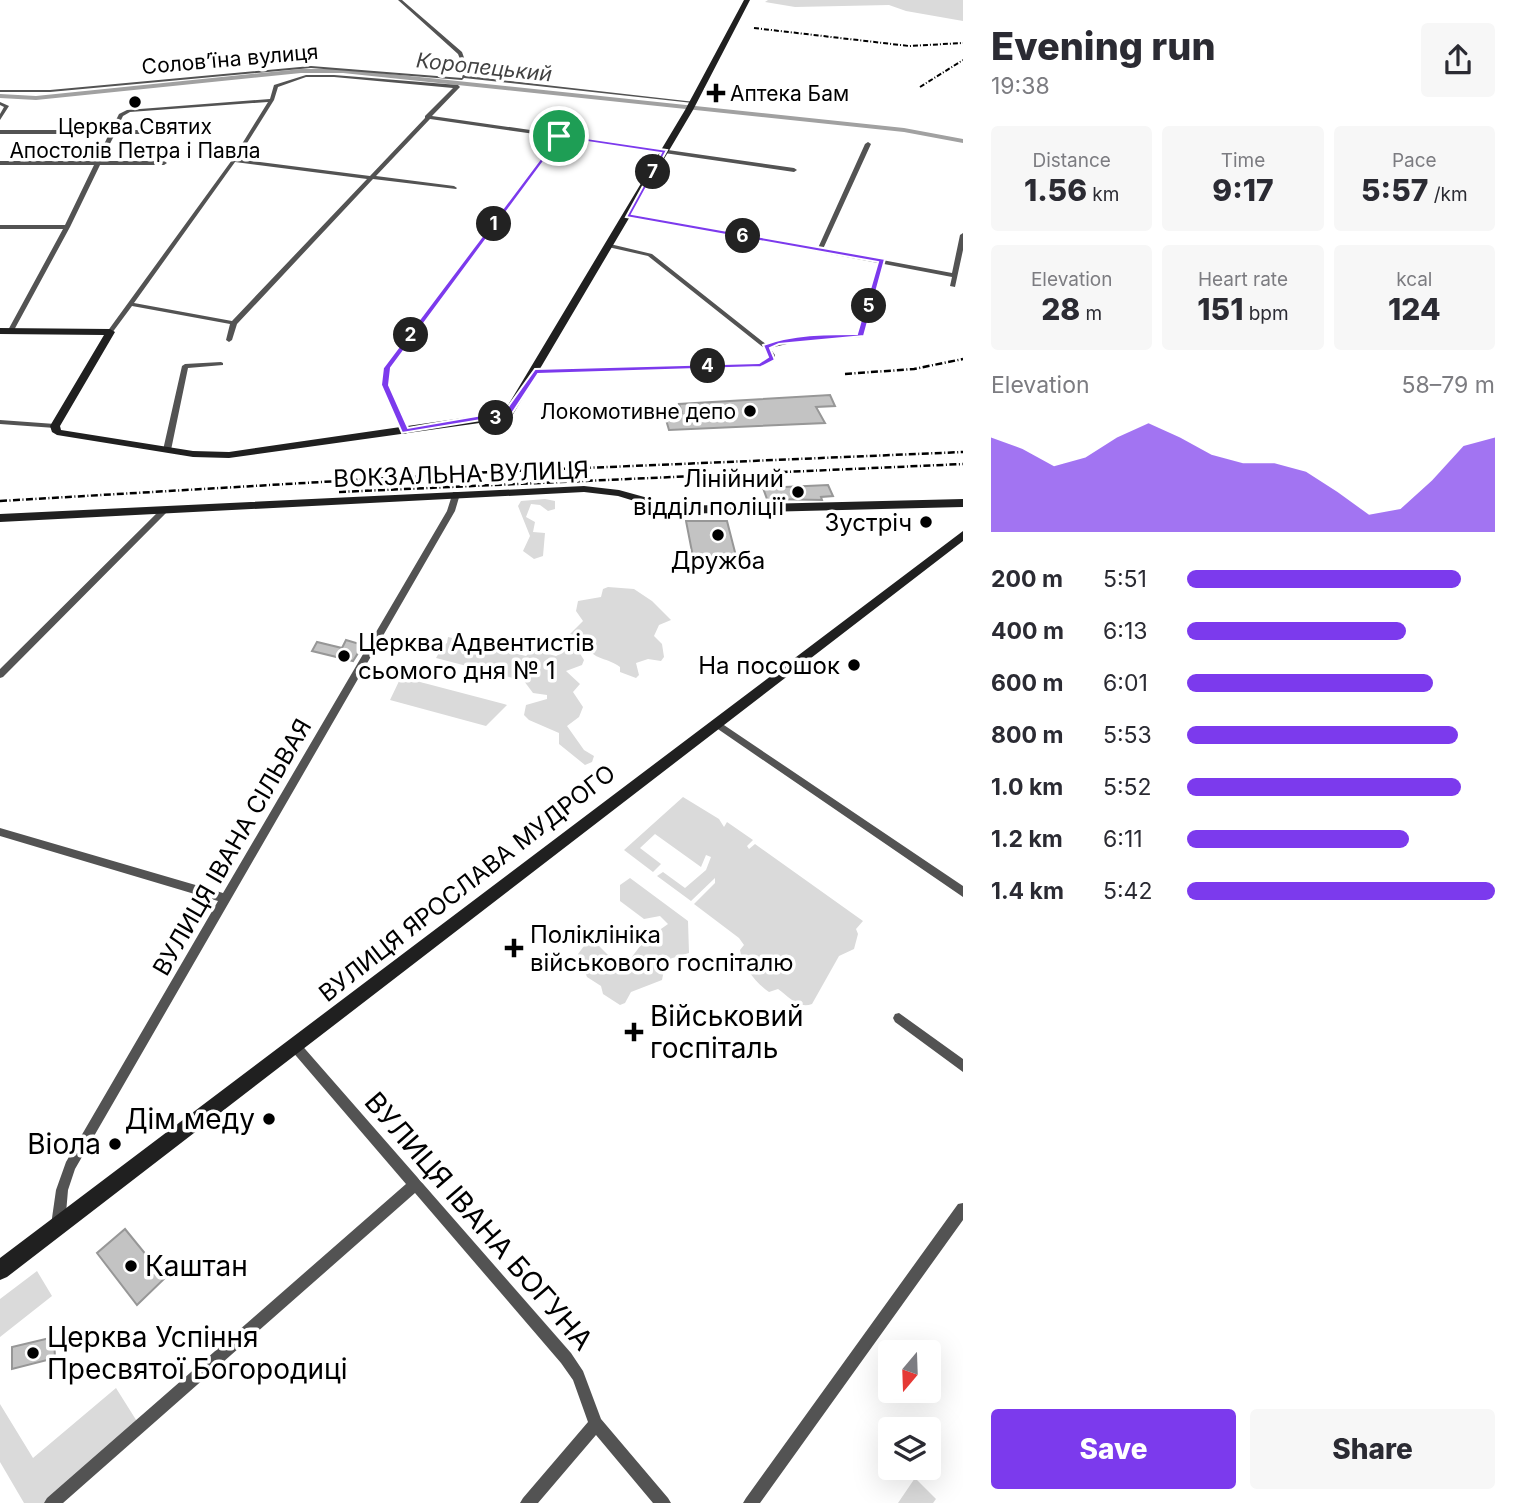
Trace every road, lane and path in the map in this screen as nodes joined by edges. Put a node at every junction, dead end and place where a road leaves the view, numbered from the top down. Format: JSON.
{"nodes":[{"id":1,"x":400,"y":0,"type":"edge"},
{"id":2,"x":747,"y":0,"type":"edge"},
{"id":3,"x":461,"y":82,"type":"junction"},
{"id":4,"x":0,"y":92,"type":"edge"},
{"id":5,"x":272,"y":100,"type":"junction"},
{"id":6,"x":0,"y":103,"type":"edge"},
{"id":7,"x":691,"y":106,"type":"junction"},
{"id":8,"x":427,"y":117,"type":"junction"},
{"id":9,"x":0,"y":118,"type":"edge"},
{"id":10,"x":568,"y":125,"type":"dead end"},
{"id":11,"x":0,"y":132,"type":"edge"},
{"id":12,"x":112,"y":132,"type":"junction"},
{"id":13,"x":172,"y":132,"type":"dead end"},
{"id":14,"x":559,"y":136,"type":"junction"},
{"id":15,"x":868,"y":144,"type":"dead end"},
{"id":16,"x":665,"y":151,"type":"junction"},
{"id":17,"x":234,"y":160,"type":"junction"},
{"id":18,"x":0,"y":163,"type":"edge"},
{"id":19,"x":97,"y":163,"type":"junction"},
{"id":20,"x":164,"y":163,"type":"dead end"},
{"id":21,"x":794,"y":170,"type":"dead end"},
{"id":22,"x":371,"y":177,"type":"junction"},
{"id":23,"x":454,"y":188,"type":"dead end"},
{"id":24,"x":628,"y":215,"type":"junction"},
{"id":25,"x":0,"y":227,"type":"edge"},
{"id":26,"x":67,"y":227,"type":"junction"},
{"id":27,"x":963,"y":235,"type":"edge"},
{"id":28,"x":610,"y":246,"type":"junction"},
{"id":29,"x":820,"y":250,"type":"junction"},
{"id":30,"x":882,"y":261,"type":"junction"},
{"id":31,"x":953,"y":275,"type":"junction"},
{"id":32,"x":953,"y":286,"type":"dead end"},
{"id":33,"x":129,"y":304,"type":"junction"},
{"id":34,"x":234,"y":323,"type":"junction"},
{"id":35,"x":5,"y":332,"type":"edge"},
{"id":36,"x":110,"y":332,"type":"junction"},
{"id":37,"x":229,"y":340,"type":"dead end"},
{"id":38,"x":766,"y":346,"type":"junction"},
{"id":39,"x":221,"y":364,"type":"dead end"},
{"id":40,"x":535,"y":372,"type":"junction"},
{"id":41,"x":0,"y":422,"type":"edge"},
{"id":42,"x":55,"y":426,"type":"junction"},
{"id":43,"x":405,"y":432,"type":"junction"},
{"id":44,"x":167,"y":450,"type":"junction"},
{"id":45,"x":456,"y":494,"type":"junction"},
{"id":46,"x":963,"y":503,"type":"edge"},
{"id":47,"x":165,"y":510,"type":"junction"},
{"id":48,"x":0,"y":518,"type":"edge"},
{"id":49,"x":963,"y":535,"type":"edge"},
{"id":50,"x":0,"y":675,"type":"edge"},
{"id":51,"x":715,"y":723,"type":"junction"},
{"id":52,"x":0,"y":832,"type":"edge"},
{"id":53,"x":963,"y":892,"type":"edge"},
{"id":54,"x":226,"y":899,"type":"junction"},
{"id":55,"x":899,"y":1018,"type":"dead end"},
{"id":56,"x":295,"y":1046,"type":"junction"},
{"id":57,"x":963,"y":1066,"type":"edge"},
{"id":58,"x":413,"y":1186,"type":"junction"},
{"id":59,"x":963,"y":1209,"type":"edge"},
{"id":60,"x":58,"y":1226,"type":"junction"},
{"id":61,"x":0,"y":1270,"type":"edge"},
{"id":62,"x":596,"y":1424,"type":"junction"},
{"id":63,"x":52,"y":1503,"type":"edge"},
{"id":64,"x":528,"y":1503,"type":"edge"},
{"id":65,"x":663,"y":1503,"type":"edge"},
{"id":66,"x":751,"y":1503,"type":"edge"}],
"edges":[{"from":1,"to":3,"type":"street"},
{"from":2,"to":7,"type":"street"},
{"from":3,"to":4,"type":"street","name":"Соловʼїна вулиця"},
{"from":3,"to":5,"type":"street"},
{"from":3,"to":7,"type":"street"},
{"from":3,"to":8,"type":"street"},
{"from":5,"to":12,"type":"street"},
{"from":5,"to":17,"type":"street"},
{"from":6,"to":9,"type":"street"},
{"from":7,"to":16,"type":"street"},
{"from":8,"to":14,"type":"street"},
{"from":8,"to":22,"type":"street"},
{"from":10,"to":14,"type":"street"},
{"from":11,"to":12,"type":"street"},
{"from":12,"to":13,"type":"street"},
{"from":12,"to":19,"type":"street"},
{"from":14,"to":16,"type":"street"},
{"from":14,"to":43,"type":"street"},
{"from":15,"to":29,"type":"street"},
{"from":16,"to":21,"type":"street"},
{"from":16,"to":24,"type":"street"},
{"from":17,"to":22,"type":"street"},
{"from":17,"to":33,"type":"street"},
{"from":18,"to":19,"type":"street"},
{"from":19,"to":20,"type":"street"},
{"from":19,"to":26,"type":"street"},
{"from":22,"to":23,"type":"street"},
{"from":22,"to":34,"type":"street"},
{"from":24,"to":28,"type":"street"},
{"from":24,"to":29,"type":"street"},
{"from":25,"to":26,"type":"street"},
{"from":26,"to":35,"type":"street"},
{"from":27,"to":31,"type":"street"},
{"from":28,"to":38,"type":"street"},
{"from":28,"to":40,"type":"street"},
{"from":29,"to":30,"type":"street"},
{"from":30,"to":31,"type":"street"},
{"from":30,"to":38,"type":"street"},
{"from":31,"to":32,"type":"street"},
{"from":33,"to":34,"type":"street"},
{"from":33,"to":36,"type":"street"},
{"from":34,"to":37,"type":"street"},
{"from":35,"to":36,"type":"street"},
{"from":36,"to":42,"type":"street"},
{"from":38,"to":40,"type":"street"},
{"from":39,"to":44,"type":"street"},
{"from":40,"to":43,"type":"street"},
{"from":41,"to":42,"type":"street"},
{"from":42,"to":44,"type":"street"},
{"from":43,"to":44,"type":"street"},
{"from":45,"to":46,"type":"street","name":"ВОКЗАЛЬНА ВУЛИЦЯ"},
{"from":45,"to":47,"type":"street","name":"ВОКЗАЛЬНА ВУЛИЦЯ"},
{"from":45,"to":54,"type":"street","name":"ВУЛИЦЯ ІВАНА СІЛЬВАЯ"},
{"from":47,"to":48,"type":"street","name":"ВОКЗАЛЬНА ВУЛИЦЯ"},
{"from":47,"to":50,"type":"street"},
{"from":49,"to":51,"type":"street","name":"ВУЛИЦЯ ЯРОСЛАВА МУДРОГО"},
{"from":51,"to":53,"type":"street"},
{"from":51,"to":56,"type":"street","name":"ВУЛИЦЯ ЯРОСЛАВА МУДРОГО"},
{"from":52,"to":54,"type":"street"},
{"from":54,"to":60,"type":"street","name":"ВУЛИЦЯ ІВАНА СІЛЬВАЯ"},
{"from":55,"to":57,"type":"street"},
{"from":56,"to":58,"type":"street","name":"ВУЛИЦЯ ІВАНА БОГУНА"},
{"from":56,"to":60,"type":"street","name":"ВУЛИЦЯ ЯРОСЛАВА МУДРОГО"},
{"from":58,"to":62,"type":"street","name":"ВУЛИЦЯ ІВАНА БОГУНА"},
{"from":58,"to":63,"type":"street"},
{"from":59,"to":66,"type":"street"},
{"from":60,"to":61,"type":"street","name":"ВУЛИЦЯ ЯРОСЛАВА МУДРОГО"},
{"from":62,"to":64,"type":"street"},
{"from":62,"to":65,"type":"street","name":"ВУЛИЦЯ ІВАНА БОГУНА"}]}
